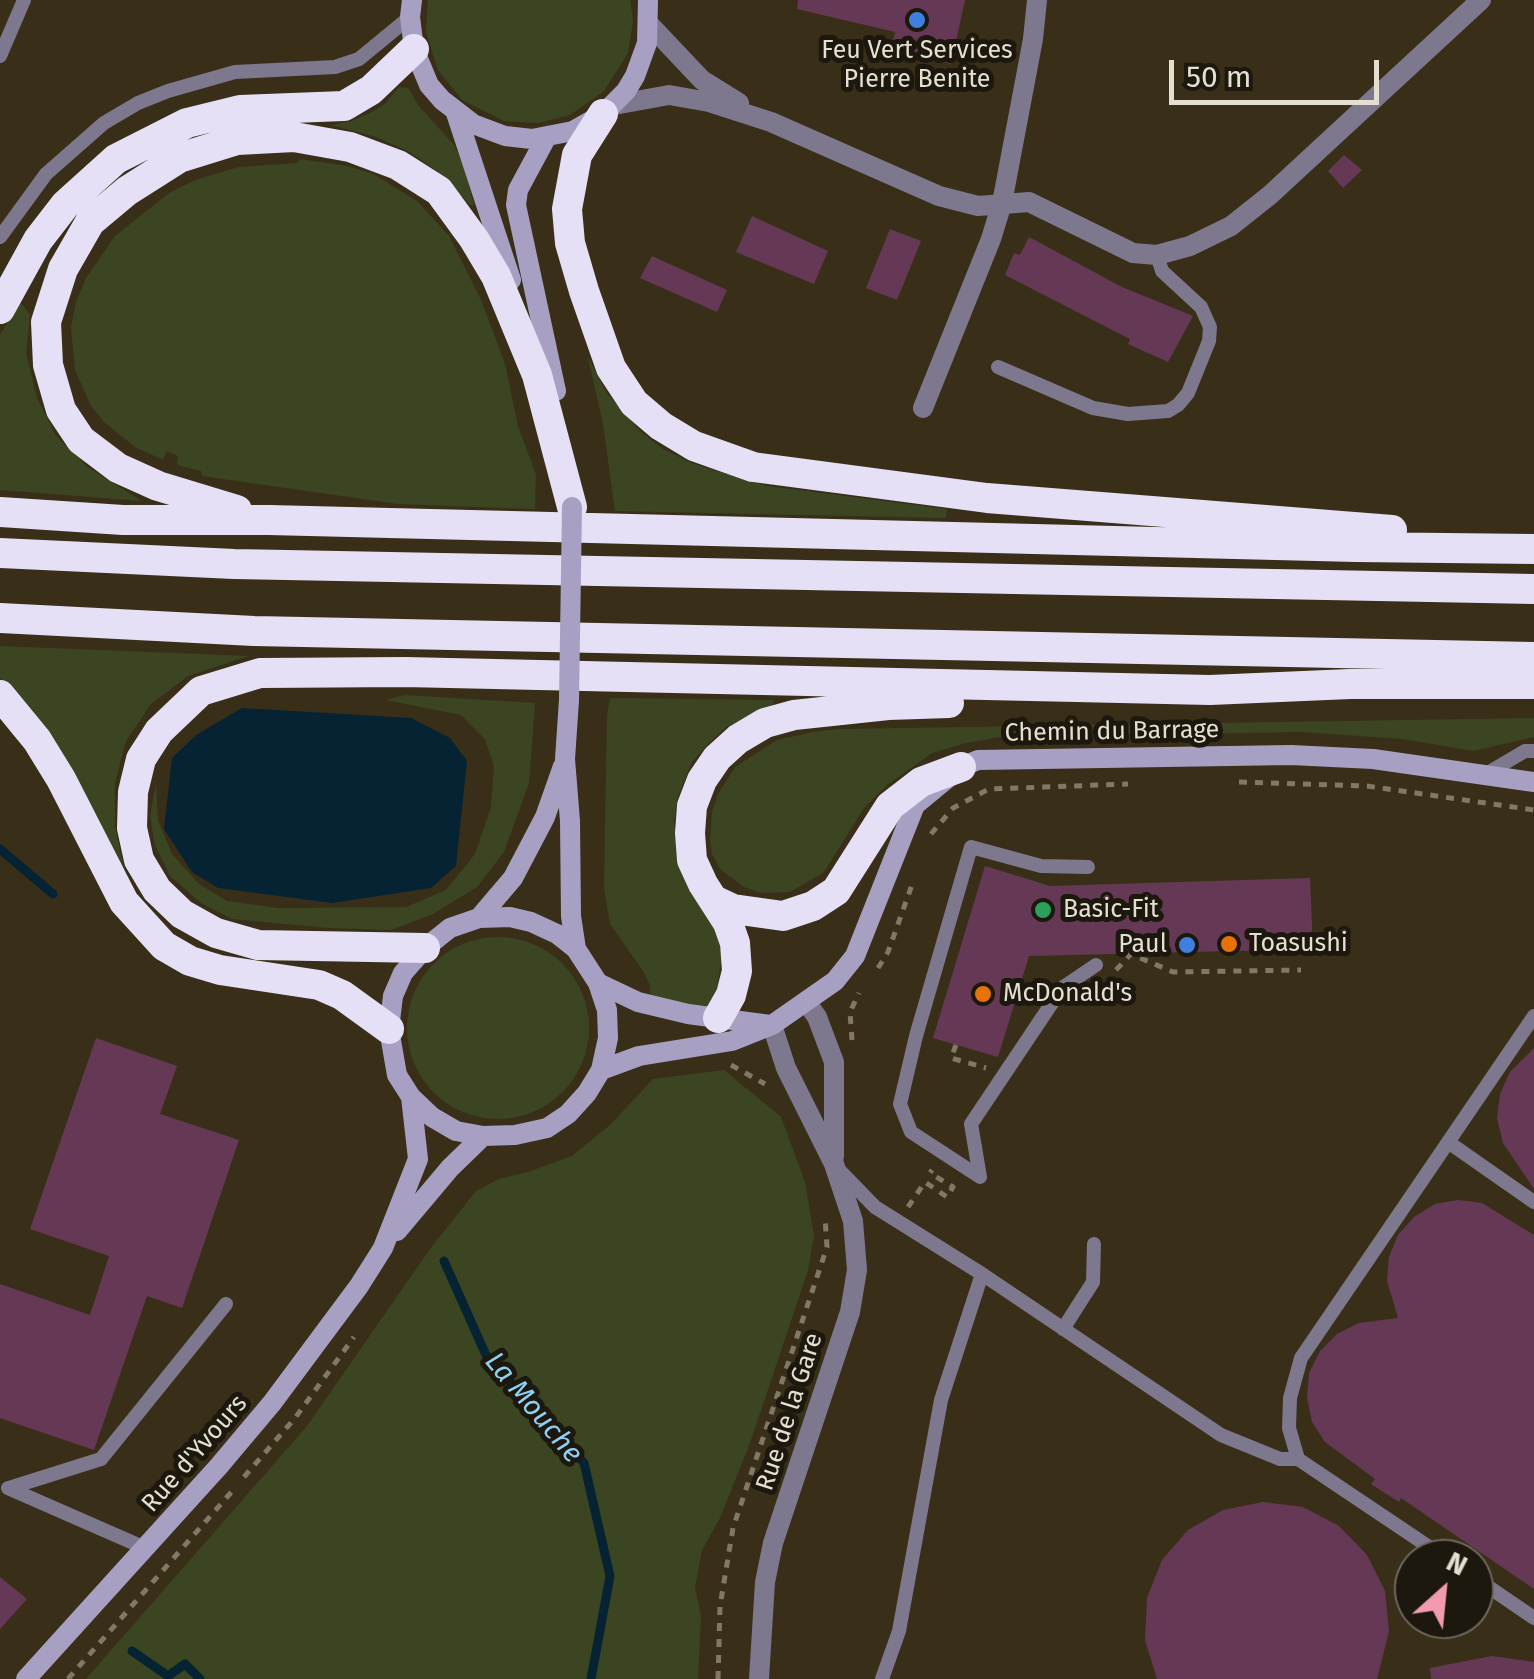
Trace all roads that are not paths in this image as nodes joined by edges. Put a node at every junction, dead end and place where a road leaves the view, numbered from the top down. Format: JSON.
{"nodes":[{"id":1,"x":24,"y":0,"type":"edge"},
{"id":2,"x":648,"y":0,"type":"edge"},
{"id":3,"x":1037,"y":0,"type":"edge"},
{"id":4,"x":1481,"y":0,"type":"edge"},
{"id":5,"x":410,"y":6,"type":"edge"},
{"id":6,"x":650,"y":25,"type":"junction"},
{"id":7,"x":414,"y":49,"type":"junction"},
{"id":8,"x":0,"y":56,"type":"edge"},
{"id":9,"x":609,"y":109,"type":"junction"},
{"id":10,"x":456,"y":113,"type":"junction"},
{"id":11,"x":771,"y":122,"type":"junction"},
{"id":12,"x":546,"y":138,"type":"junction"},
{"id":13,"x":1002,"y":202,"type":"junction"},
{"id":14,"x":0,"y":237,"type":"edge"},
{"id":15,"x":1157,"y":255,"type":"junction"},
{"id":16,"x":0,"y":309,"type":"edge"},
{"id":17,"x":998,"y":366,"type":"dead end"},
{"id":18,"x":554,"y":384,"type":"junction"},
{"id":19,"x":923,"y":408,"type":"dead end"},
{"id":20,"x":572,"y":507,"type":"junction"},
{"id":21,"x":0,"y":512,"type":"edge"},
{"id":22,"x":269,"y":520,"type":"junction"},
{"id":23,"x":1534,"y":548,"type":"edge"},
{"id":24,"x":0,"y":553,"type":"edge"},
{"id":25,"x":1534,"y":590,"type":"edge"},
{"id":26,"x":0,"y":618,"type":"edge"},
{"id":27,"x":1534,"y":657,"type":"edge"},
{"id":28,"x":1534,"y":684,"type":"edge"},
{"id":29,"x":1210,"y":690,"type":"junction"},
{"id":30,"x":0,"y":696,"type":"edge"},
{"id":31,"x":1534,"y":751,"type":"edge"},
{"id":32,"x":565,"y":759,"type":"junction"},
{"id":33,"x":961,"y":767,"type":"junction"},
{"id":34,"x":1486,"y":775,"type":"junction"},
{"id":35,"x":1534,"y":782,"type":"edge"},
{"id":36,"x":1088,"y":867,"type":"dead end"},
{"id":37,"x":716,"y":902,"type":"junction"},
{"id":38,"x":479,"y":918,"type":"junction"},
{"id":39,"x":424,"y":948,"type":"junction"},
{"id":40,"x":576,"y":949,"type":"junction"},
{"id":41,"x":1096,"y":965,"type":"dead end"},
{"id":42,"x":598,"y":983,"type":"junction"},
{"id":43,"x":807,"y":1003,"type":"junction"},
{"id":44,"x":1534,"y":1016,"type":"edge"},
{"id":45,"x":718,"y":1018,"type":"junction"},
{"id":46,"x":772,"y":1025,"type":"junction"},
{"id":47,"x":389,"y":1029,"type":"junction"},
{"id":48,"x":696,"y":1046,"type":"junction"},
{"id":49,"x":600,"y":1070,"type":"junction"},
{"id":50,"x":412,"y":1097,"type":"junction"},
{"id":51,"x":483,"y":1136,"type":"junction"},
{"id":52,"x":1448,"y":1142,"type":"junction"},
{"id":53,"x":834,"y":1164,"type":"junction"},
{"id":54,"x":1534,"y":1202,"type":"edge"},
{"id":55,"x":1094,"y":1244,"type":"dead end"},
{"id":56,"x":383,"y":1248,"type":"junction"},
{"id":57,"x":982,"y":1274,"type":"junction"},
{"id":58,"x":226,"y":1304,"type":"dead end"},
{"id":59,"x":1063,"y":1329,"type":"junction"},
{"id":60,"x":1298,"y":1459,"type":"junction"},
{"id":61,"x":4,"y":1489,"type":"edge"},
{"id":62,"x":1417,"y":1539,"type":"edge"},
{"id":63,"x":145,"y":1548,"type":"junction"},
{"id":64,"x":1494,"y":1591,"type":"edge"},
{"id":65,"x":1534,"y":1618,"type":"edge"},
{"id":66,"x":26,"y":1679,"type":"edge"},
{"id":67,"x":759,"y":1679,"type":"edge"},
{"id":68,"x":882,"y":1679,"type":"edge"}],
"edges":[{"from":1,"to":8,"type":"lane"},
{"from":2,"to":6,"type":"main road"},
{"from":3,"to":13,"type":"street"},
{"from":4,"to":15,"type":"street"},
{"from":5,"to":7,"type":"main road"},
{"from":5,"to":14,"type":"lane"},
{"from":6,"to":9,"type":"main road"},
{"from":6,"to":11,"type":"street"},
{"from":7,"to":10,"type":"main road"},
{"from":7,"to":16,"type":"highway"},
{"from":9,"to":11,"type":"street"},
{"from":9,"to":12,"type":"main road"},
{"from":9,"to":23,"type":"highway"},
{"from":10,"to":12,"type":"main road"},
{"from":10,"to":18,"type":"main road"},
{"from":11,"to":13,"type":"street"},
{"from":12,"to":18,"type":"main road"},
{"from":13,"to":15,"type":"street"},
{"from":13,"to":19,"type":"street"},
{"from":15,"to":17,"type":"lane"},
{"from":18,"to":20,"type":"main road"},
{"from":20,"to":22,"type":"highway"},
{"from":20,"to":32,"type":"main road","bridge":true},
{"from":21,"to":22,"type":"highway"},
{"from":22,"to":23,"type":"highway"},
{"from":24,"to":25,"type":"highway"},
{"from":26,"to":27,"type":"highway"},
{"from":28,"to":29,"type":"highway"},
{"from":29,"to":37,"type":"highway"},
{"from":29,"to":39,"type":"highway"},
{"from":30,"to":47,"type":"highway"},
{"from":31,"to":34,"type":"lane"},
{"from":32,"to":38,"type":"main road"},
{"from":32,"to":40,"type":"main road"},
{"from":33,"to":34,"type":"main road","name":"Chemin du Barrage"},
{"from":33,"to":37,"type":"highway"},
{"from":33,"to":43,"type":"main road","name":"Chemin du Barrage"},
{"from":34,"to":35,"type":"main road","name":"Chemin du Barrage"},
{"from":36,"to":41,"type":"lane"},
{"from":37,"to":45,"type":"highway"},
{"from":38,"to":39,"type":"main road"},
{"from":38,"to":40,"type":"main road"},
{"from":39,"to":47,"type":"main road"},
{"from":40,"to":42,"type":"main road"},
{"from":42,"to":45,"type":"main road"},
{"from":42,"to":49,"type":"main road"},
{"from":43,"to":46,"type":"main road","name":"Chemin du Barrage"},
{"from":43,"to":53,"type":"street","name":"Rue de la Gare"},
{"from":44,"to":52,"type":"lane"},
{"from":45,"to":46,"type":"main road"},
{"from":45,"to":48,"type":"main road"},
{"from":46,"to":48,"type":"main road","name":"Chemin du Barrage"},
{"from":46,"to":53,"type":"street","name":"Rue de la Gare"},
{"from":47,"to":50,"type":"main road"},
{"from":48,"to":49,"type":"main road","name":"Chemin du Barrage"},
{"from":49,"to":51,"type":"main road"},
{"from":50,"to":51,"type":"main road"},
{"from":50,"to":56,"type":"main road"},
{"from":51,"to":56,"type":"main road"},
{"from":52,"to":54,"type":"lane"},
{"from":52,"to":60,"type":"lane"},
{"from":53,"to":57,"type":"lane"},
{"from":53,"to":67,"type":"street","name":"Rue de la Gare"},
{"from":55,"to":59,"type":"lane"},
{"from":56,"to":63,"type":"main road","name":"Rue d'Yvours"},
{"from":57,"to":59,"type":"lane"},
{"from":57,"to":68,"type":"lane"},
{"from":58,"to":61,"type":"lane"},
{"from":59,"to":60,"type":"lane"},
{"from":60,"to":62,"type":"lane"},
{"from":61,"to":63,"type":"lane"},
{"from":63,"to":66,"type":"main road","name":"Rue d'Yvours"},
{"from":64,"to":65,"type":"lane"}]}
